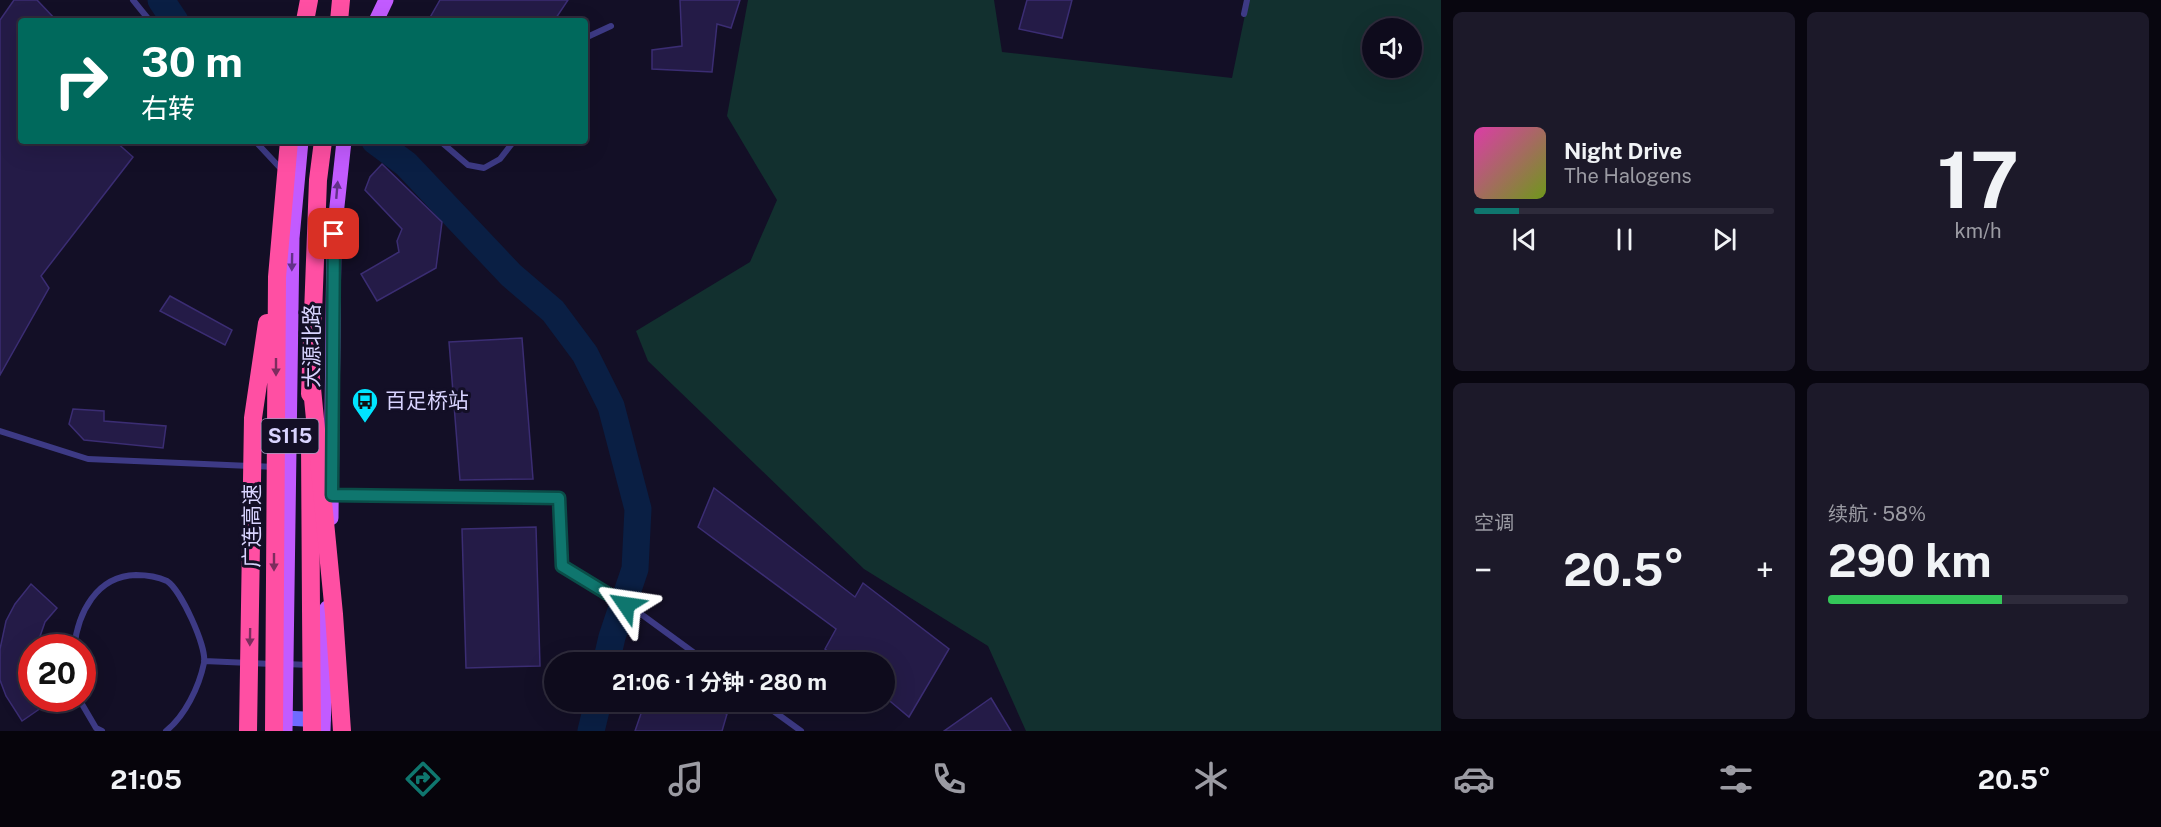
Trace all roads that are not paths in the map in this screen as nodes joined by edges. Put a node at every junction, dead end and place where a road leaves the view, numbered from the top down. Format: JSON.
{"nodes":[{"id":1,"x":134,"y":0,"type":"edge"},
{"id":2,"x":309,"y":0,"type":"edge"},
{"id":3,"x":341,"y":0,"type":"edge"},
{"id":4,"x":386,"y":0,"type":"edge"},
{"id":5,"x":1247,"y":0,"type":"edge"},
{"id":6,"x":1244,"y":14,"type":"dead end"},
{"id":7,"x":148,"y":18,"type":"edge"},
{"id":8,"x":306,"y":18,"type":"edge"},
{"id":9,"x":333,"y":18,"type":"edge"},
{"id":10,"x":339,"y":18,"type":"edge"},
{"id":11,"x":377,"y":18,"type":"edge"},
{"id":12,"x":611,"y":26,"type":"dead end"},
{"id":13,"x":588,"y":37,"type":"edge"},
{"id":14,"x":258,"y":144,"type":"edge"},
{"id":15,"x":289,"y":144,"type":"edge"},
{"id":16,"x":301,"y":144,"type":"edge"},
{"id":17,"x":323,"y":144,"type":"edge"},
{"id":18,"x":344,"y":144,"type":"edge"},
{"id":19,"x":444,"y":144,"type":"edge"},
{"id":20,"x":512,"y":144,"type":"edge"},
{"id":21,"x":296,"y":185,"type":"junction"},
{"id":22,"x":282,"y":224,"type":"junction"},
{"id":23,"x":311,"y":378,"type":"junction"},
{"id":24,"x":0,"y":431,"type":"edge"},
{"id":25,"x":290,"y":467,"type":"junction"},
{"id":26,"x":332,"y":495,"type":"junction"},
{"id":27,"x":77,"y":634,"type":"edge"},
{"id":28,"x":693,"y":652,"type":"edge"},
{"id":29,"x":204,"y":661,"type":"junction"},
{"id":30,"x":286,"y":664,"type":"junction"},
{"id":31,"x":324,"y":666,"type":"junction"},
{"id":32,"x":86,"y":712,"type":"edge"},
{"id":33,"x":775,"y":712,"type":"edge"},
{"id":34,"x":281,"y":726,"type":"edge"},
{"id":35,"x":320,"y":727,"type":"edge"},
{"id":36,"x":102,"y":731,"type":"edge"},
{"id":37,"x":166,"y":731,"type":"edge"},
{"id":38,"x":248,"y":731,"type":"edge"},
{"id":39,"x":342,"y":731,"type":"edge"},
{"id":40,"x":801,"y":731,"type":"edge"}],
"edges":[{"from":1,"to":7,"type":"lane"},
{"from":2,"to":8,"type":"highway"},
{"from":3,"to":9,"type":"main road"},
{"from":3,"to":10,"type":"highway"},
{"from":4,"to":11,"type":"main road"},
{"from":5,"to":6,"type":"lane"},
{"from":12,"to":13,"type":"lane"},
{"from":14,"to":21,"type":"lane"},
{"from":15,"to":22,"type":"highway","name":"广连高速","bridge":true},
{"from":16,"to":21,"type":"main road","name":"大源北路","number":"S115"},
{"from":17,"to":23,"type":"highway"},
{"from":26,"to":18,"type":"main road","name":"大源北路","number":"S115","one_way":true},
{"from":19,"to":20,"type":"lane"},
{"from":21,"to":25,"type":"main road","name":"大源北路","number":"S115","one_way":true},
{"from":22,"to":34,"type":"highway","name":"广连高速","one_way":true,"bridge":true},
{"from":22,"to":38,"type":"highway","one_way":true,"bridge":true},
{"from":23,"to":35,"type":"highway","bridge":true},
{"from":23,"to":39,"type":"highway","bridge":true},
{"from":24,"to":25,"type":"lane"},
{"from":25,"to":30,"type":"main road","name":"大源北路","number":"S115"},
{"from":26,"to":28,"type":"lane"},
{"from":26,"to":31,"type":"main road","name":"大源北路","number":"S115"},
{"from":27,"to":29,"type":"lane"},
{"from":29,"to":30,"type":"lane"},
{"from":29,"to":37,"type":"lane"},
{"from":30,"to":31,"type":"lane"},
{"from":30,"to":34,"type":"main road","name":"大源北路","number":"S115"},
{"from":31,"to":35,"type":"main road","name":"大源北路","number":"S115"},
{"from":32,"to":36,"type":"lane"},
{"from":33,"to":40,"type":"lane"},
{"from":34,"to":35,"type":"street"}]}
